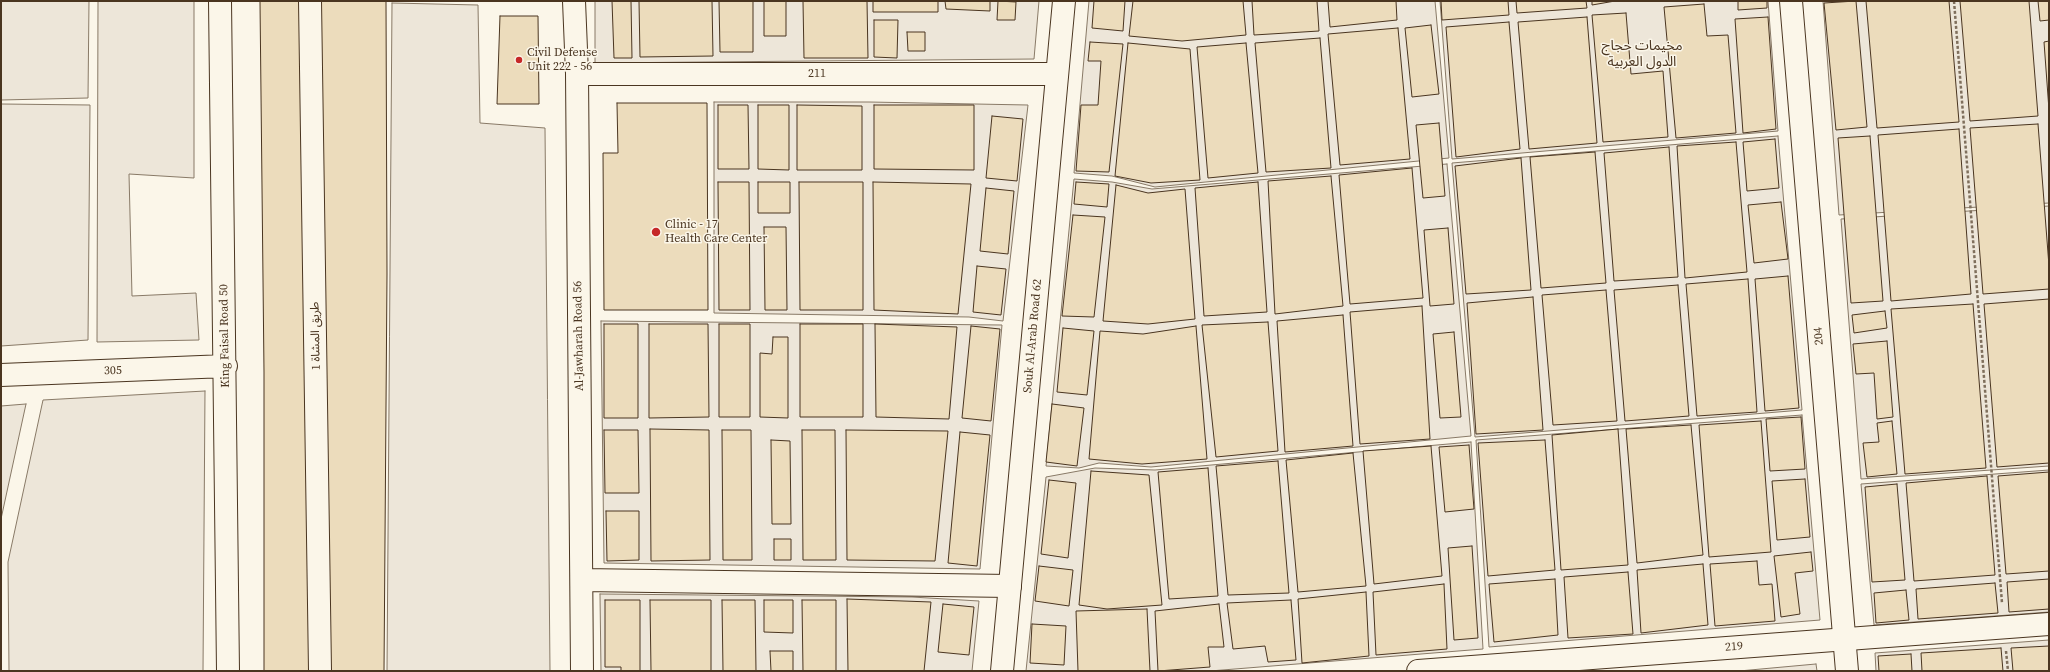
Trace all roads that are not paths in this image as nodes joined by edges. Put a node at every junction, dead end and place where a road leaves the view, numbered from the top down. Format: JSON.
{"nodes":[{"id":1,"x":220,"y":1,"type":"edge"},
{"id":2,"x":310,"y":1,"type":"edge"},
{"id":3,"x":574,"y":1,"type":"edge"},
{"id":4,"x":1064,"y":1,"type":"edge"},
{"id":5,"x":1792,"y":1,"type":"edge"},
{"id":6,"x":577,"y":74,"type":"junction"},
{"id":7,"x":1057,"y":74,"type":"junction"},
{"id":8,"x":226,"y":366,"type":"junction"},
{"id":9,"x":1,"y":375,"type":"edge"},
{"id":10,"x":582,"y":580,"type":"junction"},
{"id":11,"x":1010,"y":586,"type":"junction"},
{"id":12,"x":2049,"y":624,"type":"edge"},
{"id":13,"x":1844,"y":638,"type":"junction"},
{"id":14,"x":228,"y":671,"type":"edge"},
{"id":15,"x":320,"y":671,"type":"edge"},
{"id":16,"x":582,"y":671,"type":"edge"},
{"id":17,"x":1002,"y":671,"type":"edge"},
{"id":18,"x":1418,"y":671,"type":"edge"},
{"id":19,"x":1847,"y":671,"type":"edge"}],
"edges":[{"from":1,"to":8,"type":"street","name":"King Faisal Road 50"},
{"from":2,"to":15,"type":"street","name":"طريق المشاة 1"},
{"from":3,"to":6,"type":"street","name":"Al-Jawharah Road 56"},
{"from":4,"to":7,"type":"street","name":"Souk Al-Arab Road 62"},
{"from":5,"to":13,"type":"street","name":"204"},
{"from":6,"to":7,"type":"street","name":"211"},
{"from":6,"to":10,"type":"street","name":"Al-Jawharah Road 56"},
{"from":7,"to":11,"type":"street","name":"Souk Al-Arab Road 62"},
{"from":8,"to":9,"type":"street","name":"305"},
{"from":8,"to":14,"type":"street","name":"King Faisal Road 50"},
{"from":10,"to":11,"type":"street"},
{"from":10,"to":16,"type":"street","name":"Al-Jawharah Road 56"},
{"from":11,"to":17,"type":"street","name":"Souk Al-Arab Road 62"},
{"from":12,"to":13,"type":"street","name":"219"},
{"from":13,"to":18,"type":"street","name":"219"},
{"from":13,"to":19,"type":"street","name":"204"}]}
